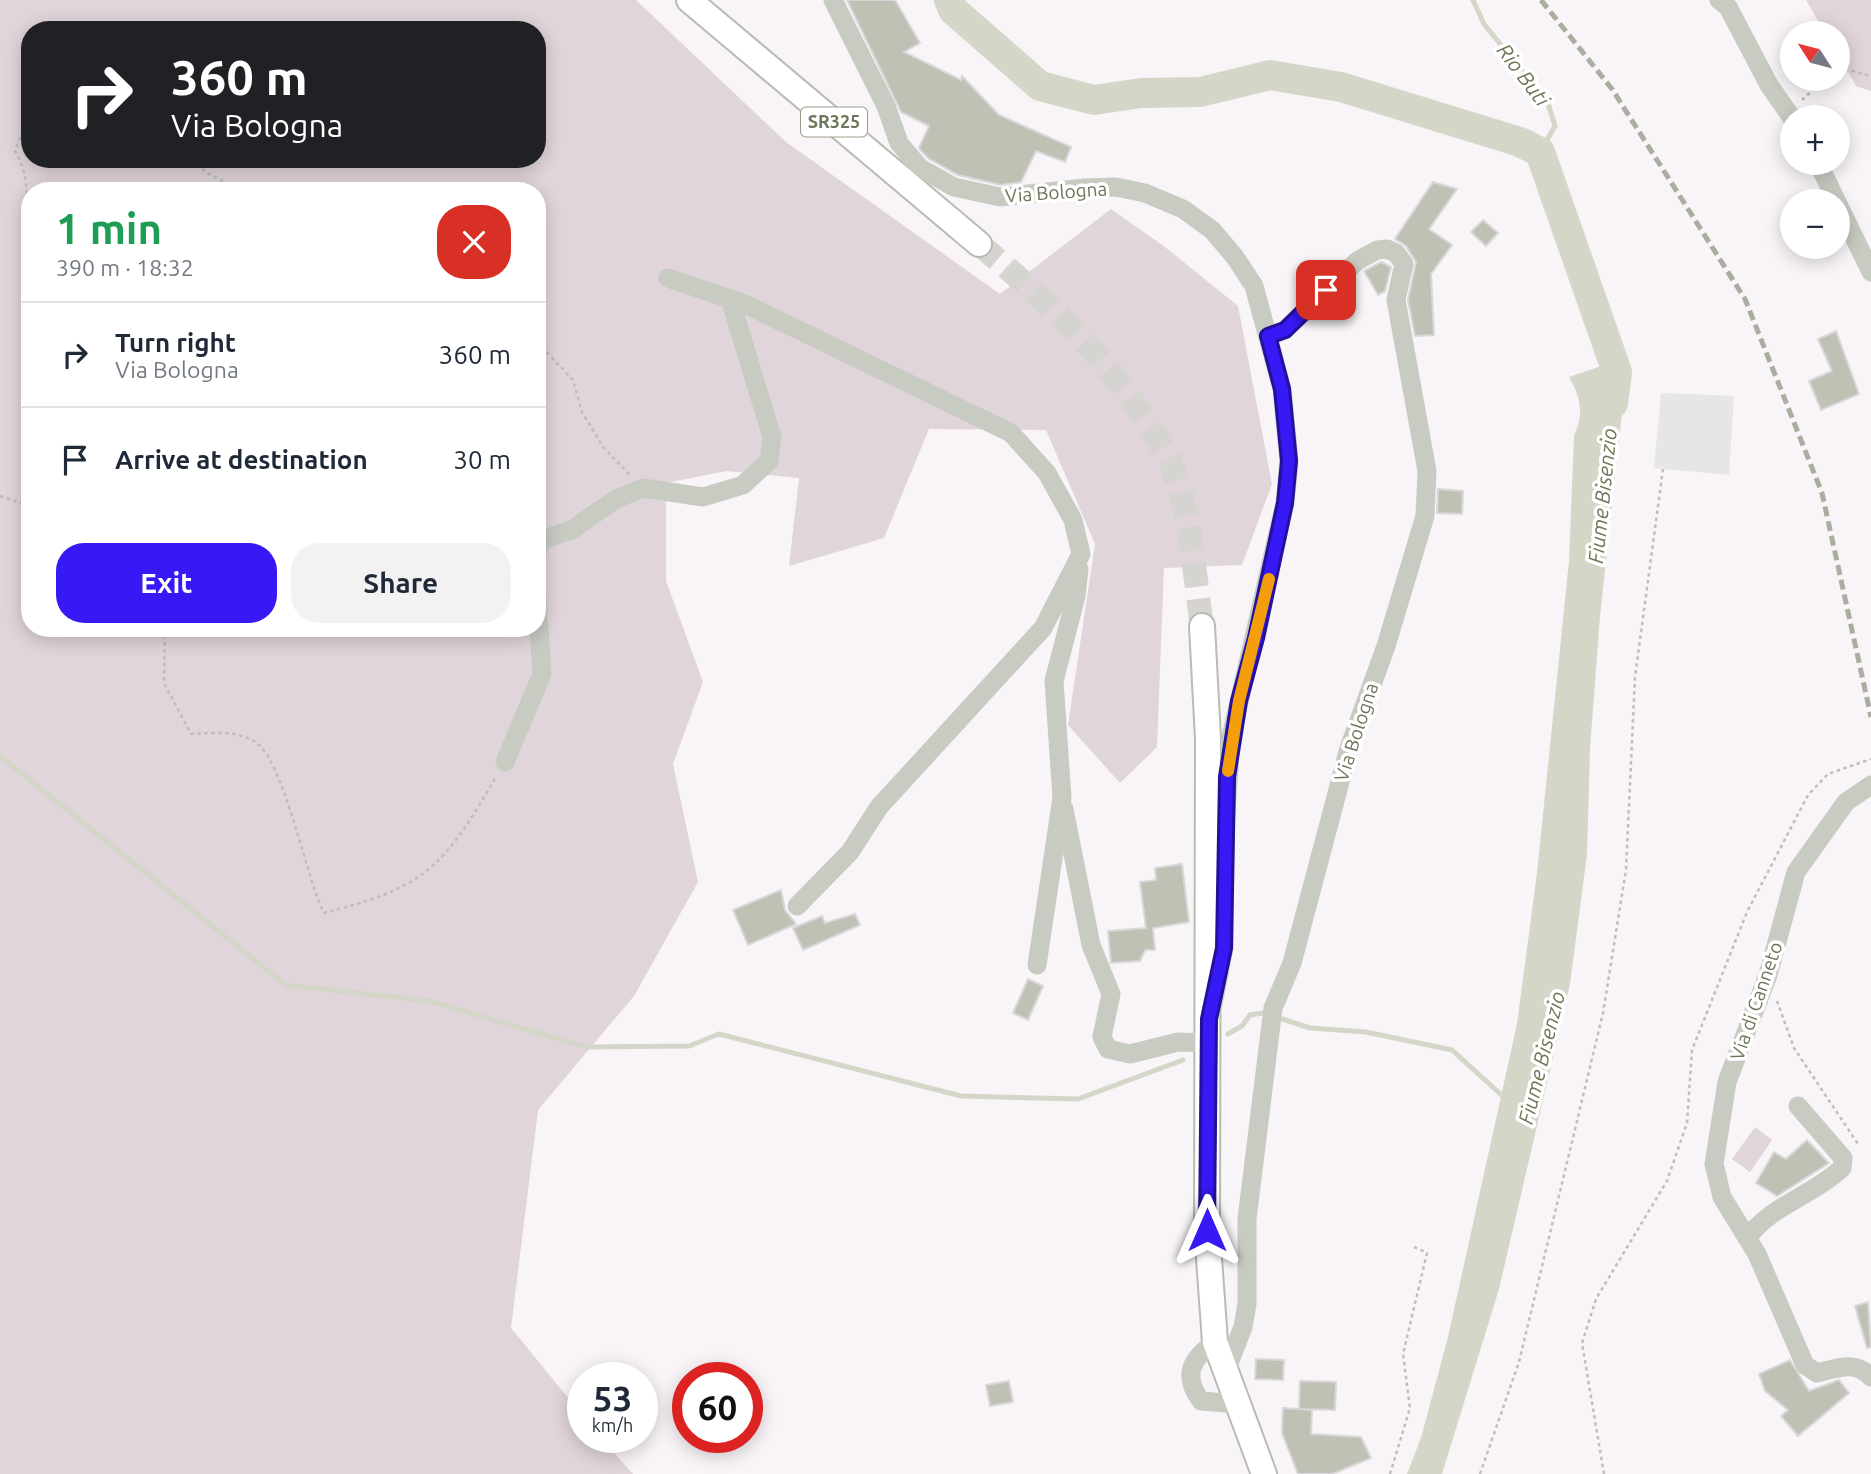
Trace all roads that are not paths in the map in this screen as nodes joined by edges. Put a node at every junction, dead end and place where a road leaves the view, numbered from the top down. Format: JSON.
{"nodes":[{"id":1,"x":689,"y":0,"type":"edge"},
{"id":2,"x":833,"y":0,"type":"edge"},
{"id":3,"x":1719,"y":0,"type":"edge"},
{"id":4,"x":1786,"y":105,"type":"edge"},
{"id":5,"x":1824,"y":175,"type":"edge"},
{"id":6,"x":979,"y":244,"type":"tunnel mouth"},
{"id":7,"x":1871,"y":272,"type":"edge"},
{"id":8,"x":668,"y":278,"type":"dead end"},
{"id":9,"x":730,"y":299,"type":"junction"},
{"id":10,"x":1268,"y":336,"type":"junction"},
{"id":11,"x":546,"y":539,"type":"edge"},
{"id":12,"x":1081,"y":554,"type":"junction"},
{"id":13,"x":1202,"y":626,"type":"tunnel mouth"},
{"id":14,"x":540,"y":637,"type":"edge"},
{"id":15,"x":505,"y":762,"type":"road end"},
{"id":16,"x":1871,"y":785,"type":"edge"},
{"id":17,"x":1062,"y":798,"type":"junction"},
{"id":18,"x":797,"y":906,"type":"dead end"},
{"id":19,"x":1037,"y":965,"type":"dead end"},
{"id":20,"x":1209,"y":1031,"type":"junction"},
{"id":21,"x":1798,"y":1106,"type":"dead end"},
{"id":22,"x":1746,"y":1238,"type":"junction"},
{"id":23,"x":1215,"y":1342,"type":"junction"},
{"id":24,"x":1226,"y":1371,"type":"junction"},
{"id":25,"x":1871,"y":1377,"type":"edge"},
{"id":26,"x":1238,"y":1404,"type":"junction"},
{"id":27,"x":1265,"y":1474,"type":"edge"}],
"edges":[{"from":1,"to":6,"type":"main road","number":"SR325"},
{"from":2,"to":10,"type":"street","name":"Via Bologna"},
{"from":3,"to":4,"type":"street"},
{"from":5,"to":7,"type":"street"},
{"from":8,"to":9,"type":"street"},
{"from":9,"to":11,"type":"street"},
{"from":9,"to":12,"type":"street"},
{"from":10,"to":20,"type":"street","name":"Via Bologna"},
{"from":10,"to":24,"type":"street","name":"Via Bologna"},
{"from":12,"to":17,"type":"street"},
{"from":12,"to":18,"type":"street"},
{"from":13,"to":20,"type":"main road","name":"Via Bologna"},
{"from":14,"to":15,"type":"street"},
{"from":16,"to":22,"type":"street","name":"Via di Canneto"},
{"from":17,"to":19,"type":"street"},
{"from":17,"to":20,"type":"street"},
{"from":20,"to":23,"type":"main road","name":"Via Bologna"},
{"from":21,"to":22,"type":"street"},
{"from":22,"to":25,"type":"street","name":"Via di Canneto"},
{"from":23,"to":24,"type":"main road","name":"Via Bologna"},
{"from":23,"to":26,"type":"street"},
{"from":24,"to":26,"type":"main road","name":"Via Bologna"},
{"from":26,"to":27,"type":"main road","name":"Via Bologna"}]}
